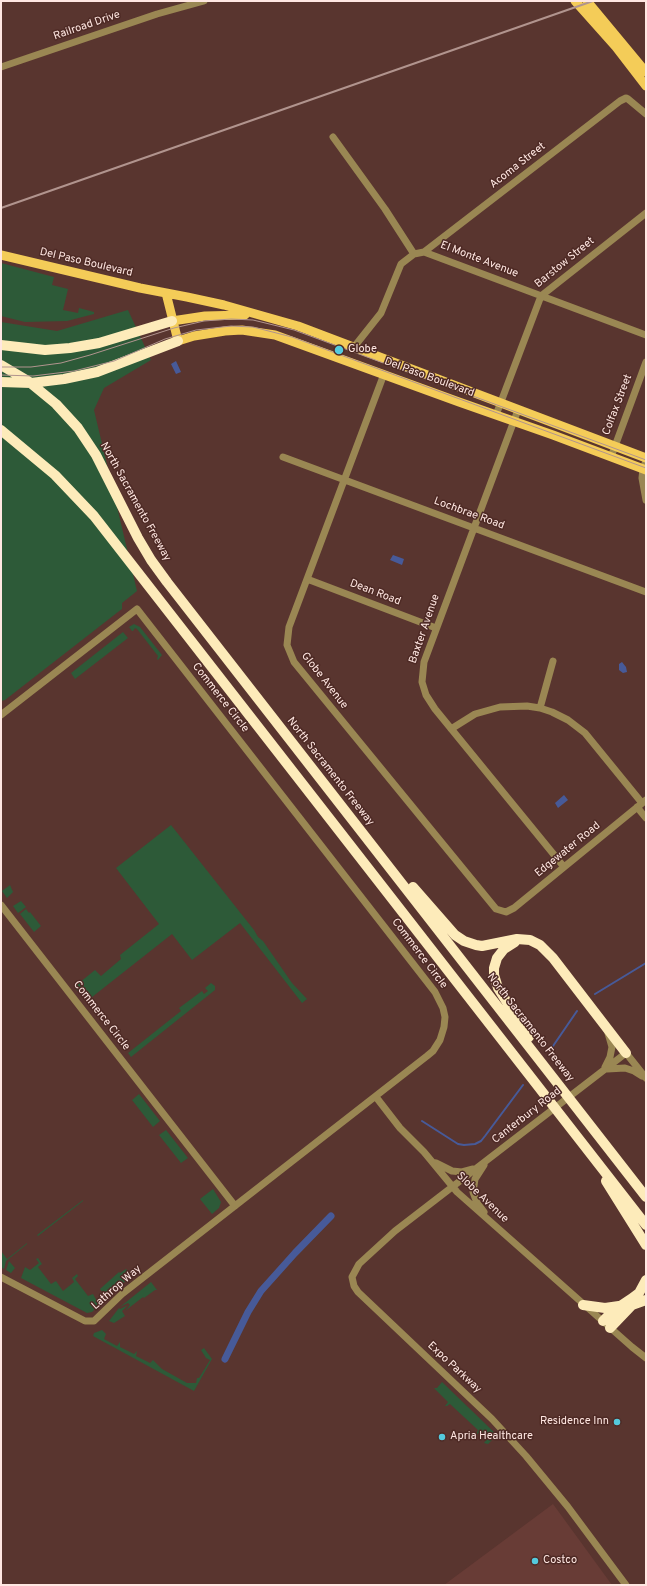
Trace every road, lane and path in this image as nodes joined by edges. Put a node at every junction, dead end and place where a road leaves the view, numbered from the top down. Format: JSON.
{"nodes":[{"id":1,"x":204,"y":1,"type":"edge"},
{"id":2,"x":575,"y":1,"type":"edge"},
{"id":3,"x":587,"y":1,"type":"edge"},
{"id":4,"x":1,"y":67,"type":"edge"},
{"id":5,"x":646,"y":72,"type":"edge"},
{"id":6,"x":646,"y":86,"type":"edge"},
{"id":7,"x":646,"y":114,"type":"edge"},
{"id":8,"x":333,"y":137,"type":"dead end"},
{"id":9,"x":646,"y":213,"type":"edge"},
{"id":10,"x":424,"y":252,"type":"junction"},
{"id":11,"x":414,"y":254,"type":"junction"},
{"id":12,"x":1,"y":255,"type":"edge"},
{"id":13,"x":166,"y":293,"type":"junction"},
{"id":14,"x":540,"y":296,"type":"junction"},
{"id":15,"x":260,"y":316,"type":"junction"},
{"id":16,"x":172,"y":321,"type":"junction"},
{"id":17,"x":646,"y":335,"type":"edge"},
{"id":18,"x":178,"y":340,"type":"junction"},
{"id":19,"x":1,"y":345,"type":"edge"},
{"id":20,"x":354,"y":347,"type":"junction"},
{"id":21,"x":646,"y":362,"type":"edge"},
{"id":22,"x":2,"y":365,"type":"edge"},
{"id":23,"x":384,"y":374,"type":"junction"},
{"id":24,"x":1,"y":382,"type":"edge"},
{"id":25,"x":501,"y":403,"type":"junction"},
{"id":26,"x":518,"y":410,"type":"junction"},
{"id":27,"x":496,"y":416,"type":"junction"},
{"id":28,"x":513,"y":421,"type":"junction"},
{"id":29,"x":1,"y":430,"type":"edge"},
{"id":30,"x":615,"y":446,"type":"junction"},
{"id":31,"x":611,"y":456,"type":"junction"},
{"id":32,"x":284,"y":457,"type":"dead end"},
{"id":33,"x":646,"y":458,"type":"edge"},
{"id":34,"x":645,"y":467,"type":"edge"},
{"id":35,"x":344,"y":479,"type":"junction"},
{"id":36,"x":646,"y":500,"type":"edge"},
{"id":37,"x":473,"y":528,"type":"junction"},
{"id":38,"x":307,"y":579,"type":"junction"},
{"id":39,"x":646,"y":592,"type":"edge"},
{"id":40,"x":436,"y":628,"type":"junction"},
{"id":41,"x":553,"y":661,"type":"dead end"},
{"id":42,"x":540,"y":708,"type":"junction"},
{"id":43,"x":1,"y":715,"type":"edge"},
{"id":44,"x":451,"y":728,"type":"junction"},
{"id":45,"x":642,"y":803,"type":"edge"},
{"id":46,"x":646,"y":818,"type":"edge"},
{"id":47,"x":351,"y":819,"type":"junction"},
{"id":48,"x":564,"y":867,"type":"junction"},
{"id":49,"x":1,"y":905,"type":"edge"},
{"id":50,"x":501,"y":911,"type":"joint"},
{"id":51,"x":523,"y":939,"type":"junction"},
{"id":52,"x":603,"y":1022,"type":"junction"},
{"id":53,"x":626,"y":1052,"type":"junction"},
{"id":54,"x":604,"y":1069,"type":"junction"},
{"id":55,"x":646,"y":1079,"type":"edge"},
{"id":56,"x":555,"y":1080,"type":"junction"},
{"id":57,"x":376,"y":1097,"type":"junction"},
{"id":58,"x":568,"y":1122,"type":"junction"},
{"id":59,"x":427,"y":1155,"type":"junction"},
{"id":60,"x":490,"y":1158,"type":"junction"},
{"id":61,"x":475,"y":1169,"type":"junction"},
{"id":62,"x":453,"y":1187,"type":"junction"},
{"id":63,"x":646,"y":1197,"type":"edge"},
{"id":64,"x":235,"y":1206,"type":"junction"},
{"id":65,"x":489,"y":1220,"type":"junction"},
{"id":66,"x":646,"y":1225,"type":"edge"},
{"id":67,"x":646,"y":1245,"type":"edge"},
{"id":68,"x":1,"y":1278,"type":"edge"},
{"id":69,"x":646,"y":1280,"type":"edge"},
{"id":70,"x":646,"y":1300,"type":"edge"},
{"id":71,"x":583,"y":1305,"type":"junction"},
{"id":72,"x":623,"y":1305,"type":"junction"},
{"id":73,"x":606,"y":1325,"type":"junction"},
{"id":74,"x":646,"y":1358,"type":"edge"},
{"id":75,"x":626,"y":1585,"type":"edge"}],
"edges":[{"from":1,"to":4,"type":"street","name":"Railroad Drive"},
{"from":2,"to":6,"type":"main road"},
{"from":3,"to":5,"type":"main road"},
{"from":7,"to":10,"type":"street","name":"Acoma Street"},
{"from":8,"to":11,"type":"street"},
{"from":9,"to":14,"type":"street","name":"Barstow Street"},
{"from":10,"to":11,"type":"street","name":"El Monte Avenue"},
{"from":10,"to":14,"type":"street","name":"El Monte Avenue"},
{"from":11,"to":20,"type":"street"},
{"from":12,"to":13,"type":"main road","name":"Del Paso Boulevard"},
{"from":13,"to":15,"type":"main road","name":"Del Paso Boulevard"},
{"from":13,"to":16,"type":"main road"},
{"from":14,"to":17,"type":"street","name":"El Monte Avenue"},
{"from":14,"to":25,"type":"street","name":"Barstow Street"},
{"from":15,"to":16,"type":"main road"},
{"from":15,"to":20,"type":"main road","name":"Del Paso Boulevard"},
{"from":16,"to":18,"type":"main road"},
{"from":16,"to":19,"type":"highway"},
{"from":18,"to":23,"type":"main road","name":"Del Paso Boulevard"},
{"from":18,"to":24,"type":"highway"},
{"from":20,"to":25,"type":"main road","name":"Del Paso Boulevard"},
{"from":21,"to":30,"type":"street","name":"Colfax Street"},
{"from":22,"to":47,"type":"highway","name":"North Sacramento Freeway"},
{"from":23,"to":27,"type":"main road","name":"Del Paso Boulevard"},
{"from":23,"to":35,"type":"street","name":"Globe Avenue"},
{"from":25,"to":26,"type":"main road","name":"Del Paso Boulevard"},
{"from":25,"to":27,"type":"street","name":"Barstow Street"},
{"from":26,"to":28,"type":"street","name":"Baxter Avenue"},
{"from":26,"to":30,"type":"main road","name":"Del Paso Boulevard"},
{"from":27,"to":28,"type":"main road","name":"Del Paso Boulevard"},
{"from":28,"to":31,"type":"main road","name":"Del Paso Boulevard"},
{"from":28,"to":37,"type":"street","name":"Baxter Avenue"},
{"from":29,"to":58,"type":"highway"},
{"from":30,"to":31,"type":"street","name":"Colfax Street"},
{"from":30,"to":33,"type":"main road","name":"Del Paso Boulevard"},
{"from":31,"to":34,"type":"main road","name":"Del Paso Boulevard"},
{"from":32,"to":35,"type":"street","name":"Lochbrae Road"},
{"from":34,"to":36,"type":"street"},
{"from":35,"to":37,"type":"street","name":"Lochbrae Road"},
{"from":35,"to":38,"type":"street","name":"Globe Avenue"},
{"from":37,"to":39,"type":"street","name":"Lochbrae Road"},
{"from":37,"to":40,"type":"street","name":"Baxter Avenue"},
{"from":38,"to":40,"type":"street","name":"Dean Road"},
{"from":38,"to":50,"type":"street","name":"Globe Avenue"},
{"from":40,"to":44,"type":"street","name":"Baxter Avenue"},
{"from":41,"to":42,"type":"street"},
{"from":42,"to":44,"type":"street"},
{"from":42,"to":45,"type":"street"},
{"from":43,"to":57,"type":"street","name":"Commerce Circle"},
{"from":44,"to":48,"type":"street","name":"Baxter Avenue"},
{"from":45,"to":46,"type":"street"},
{"from":45,"to":48,"type":"street","name":"Edgewater Road"},
{"from":47,"to":51,"type":"highway"},
{"from":47,"to":56,"type":"highway","name":"North Sacramento Freeway"},
{"from":48,"to":50,"type":"street","name":"Edgewater Road"},
{"from":49,"to":64,"type":"street","name":"Commerce Circle"},
{"from":51,"to":52,"type":"highway"},
{"from":51,"to":56,"type":"highway"},
{"from":52,"to":53,"type":"highway"},
{"from":52,"to":54,"type":"street"},
{"from":53,"to":54,"type":"street","name":"Canterbury Road"},
{"from":53,"to":55,"type":"street"},
{"from":54,"to":55,"type":"street"},
{"from":54,"to":60,"type":"street","name":"Canterbury Road"},
{"from":56,"to":63,"type":"highway","name":"North Sacramento Freeway"},
{"from":57,"to":59,"type":"street","name":"Slobe Avenue"},
{"from":57,"to":64,"type":"street","name":"Commerce Circle"},
{"from":58,"to":66,"type":"highway"},
{"from":58,"to":67,"type":"highway"},
{"from":59,"to":61,"type":"street"},
{"from":59,"to":62,"type":"street","name":"Slobe Avenue"},
{"from":60,"to":61,"type":"street","name":"Canterbury Road"},
{"from":60,"to":65,"type":"street"},
{"from":61,"to":62,"type":"street","name":"Canterbury Road"},
{"from":62,"to":65,"type":"street","name":"Slobe Avenue"},
{"from":62,"to":75,"type":"street","name":"Expo Parkway"},
{"from":64,"to":68,"type":"street","name":"Lathrop Way"},
{"from":65,"to":71,"type":"street","name":"Slobe Avenue"},
{"from":69,"to":72,"type":"highway"},
{"from":70,"to":73,"type":"highway"},
{"from":71,"to":72,"type":"highway"},
{"from":71,"to":73,"type":"street","name":"Slobe Avenue"},
{"from":72,"to":73,"type":"highway"},
{"from":73,"to":74,"type":"street","name":"Slobe Avenue"}]}
